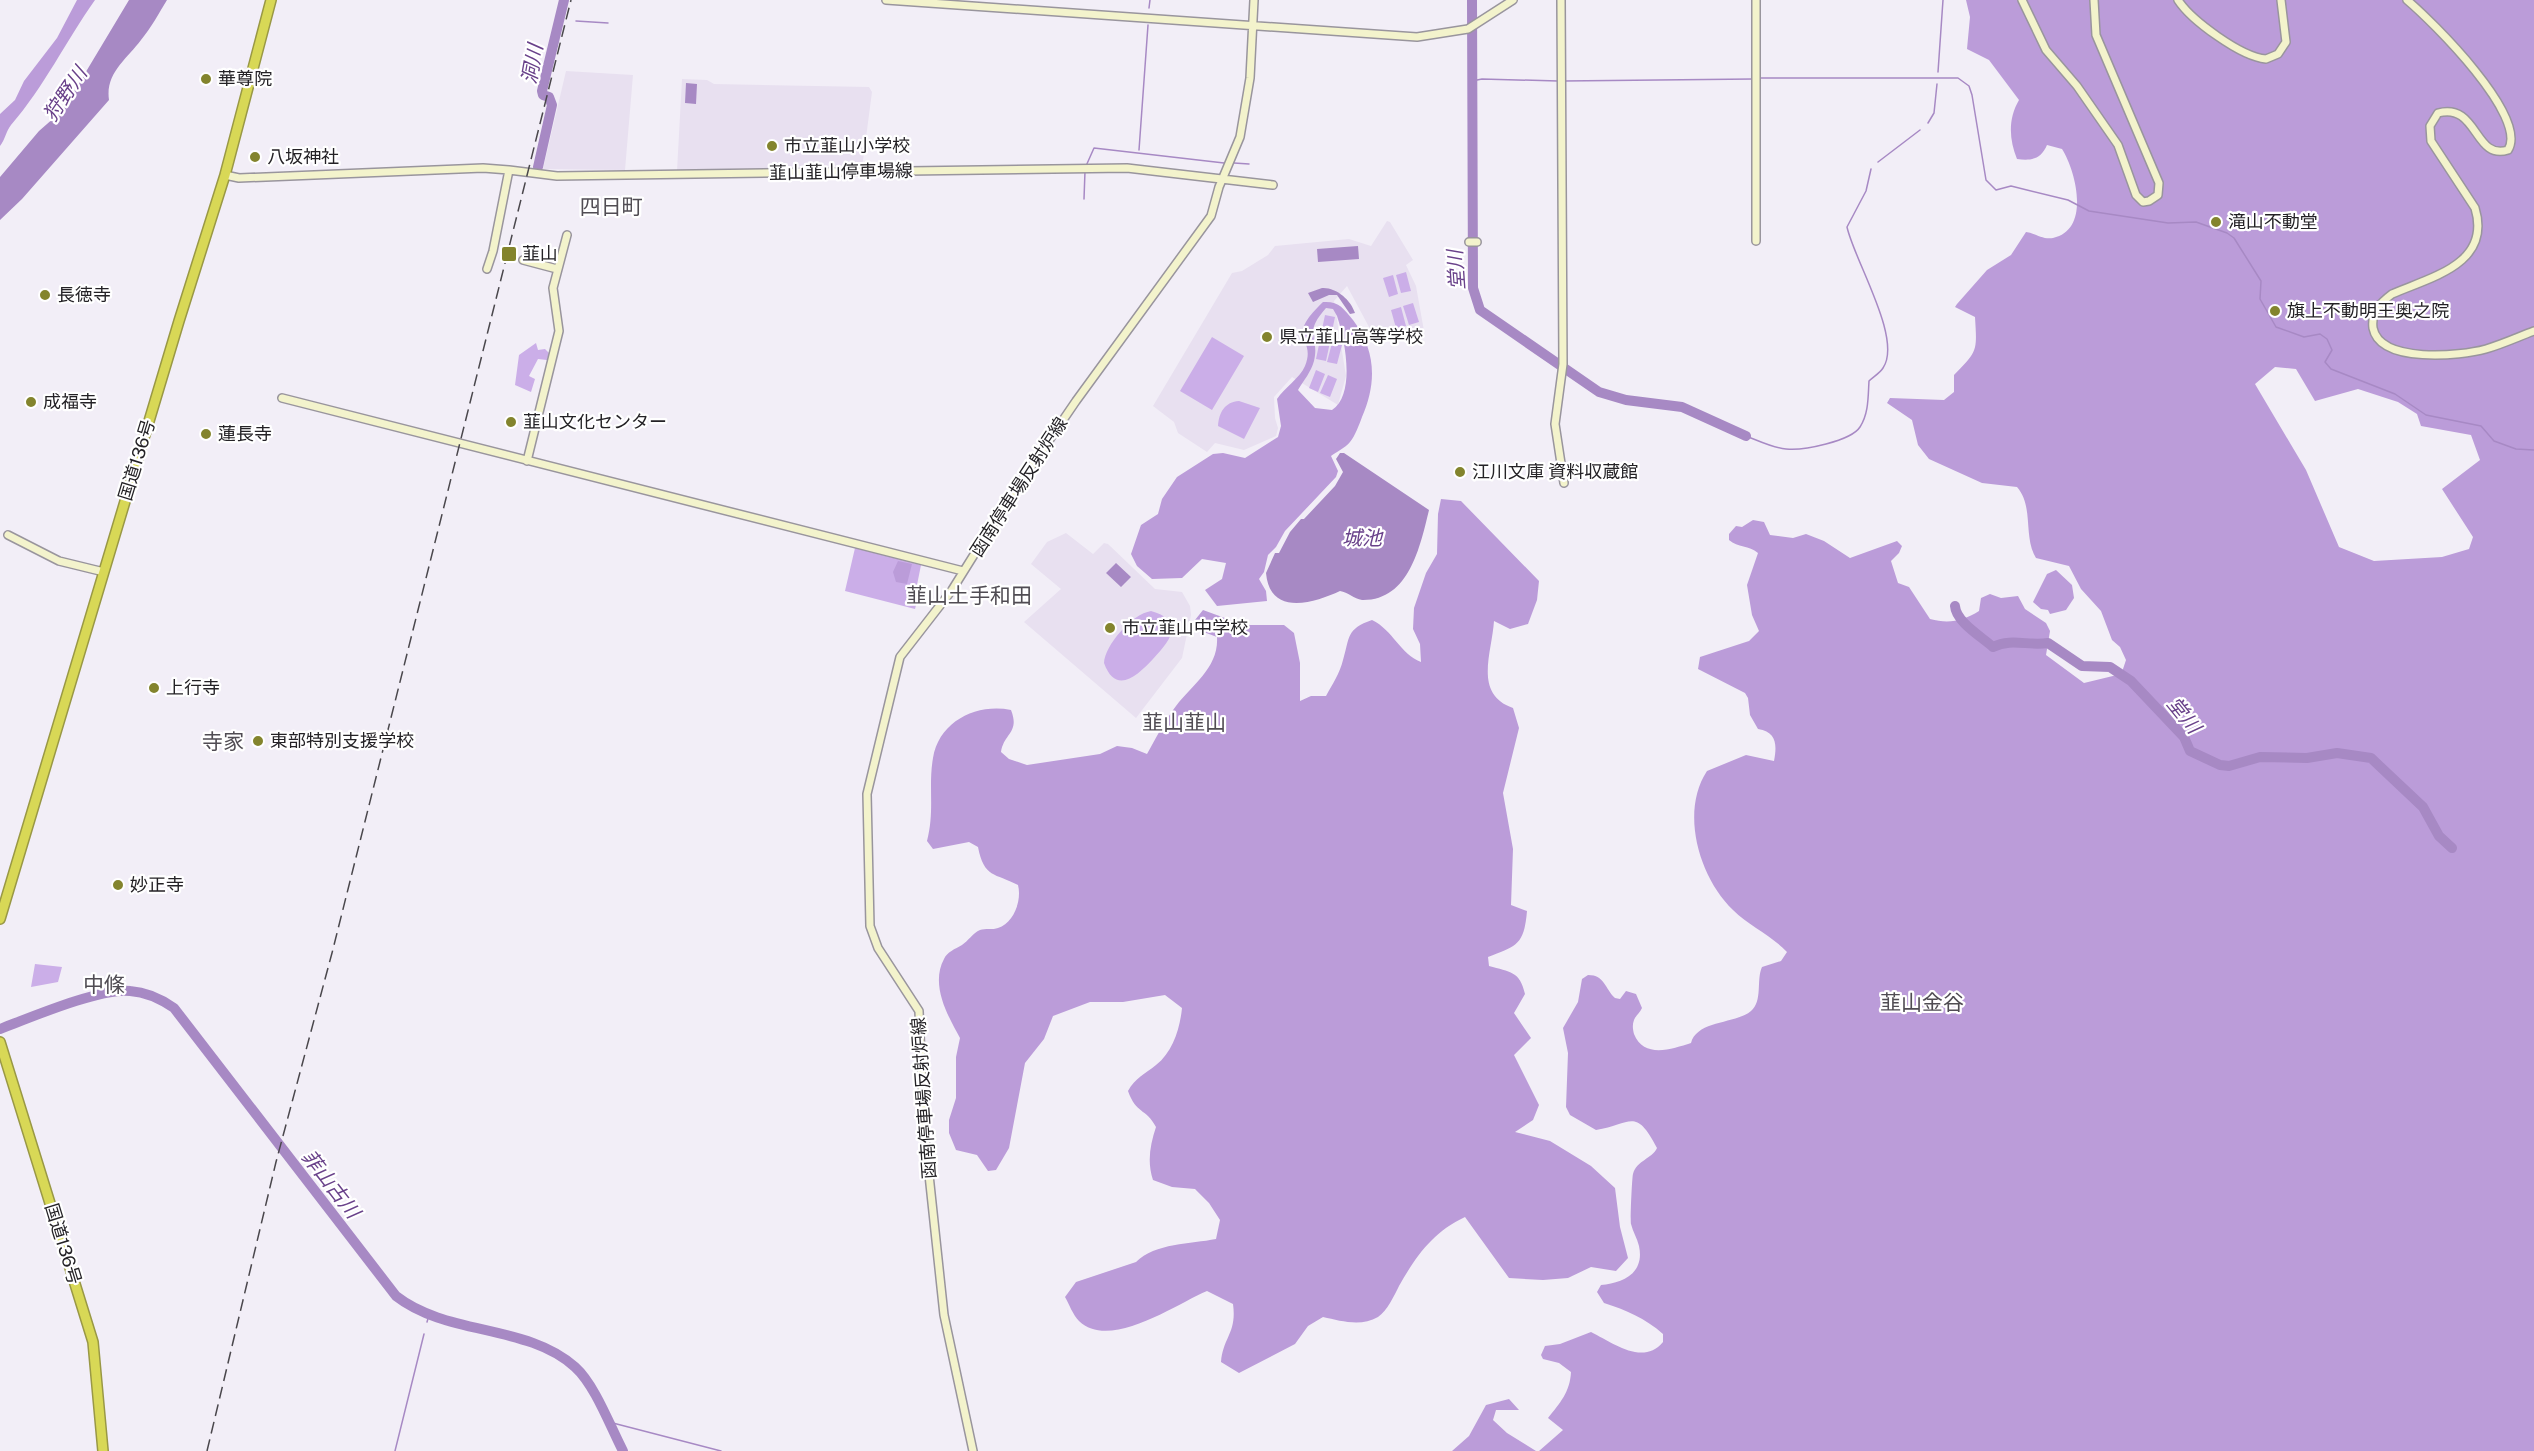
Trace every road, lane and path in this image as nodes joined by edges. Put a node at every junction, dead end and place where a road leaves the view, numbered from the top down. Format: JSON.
{"nodes":[{"id":1,"x":271,"y":0,"type":"edge"},
{"id":2,"x":886,"y":0,"type":"edge"},
{"id":3,"x":1254,"y":0,"type":"edge"},
{"id":4,"x":1513,"y":0,"type":"edge"},
{"id":5,"x":1561,"y":0,"type":"edge"},
{"id":6,"x":1756,"y":0,"type":"edge"},
{"id":7,"x":2022,"y":0,"type":"edge"},
{"id":8,"x":2094,"y":0,"type":"edge"},
{"id":9,"x":2178,"y":0,"type":"edge"},
{"id":10,"x":2281,"y":0,"type":"edge"},
{"id":11,"x":2407,"y":0,"type":"edge"},
{"id":12,"x":1252,"y":24,"type":"junction"},
{"id":13,"x":509,"y":170,"type":"junction"},
{"id":14,"x":225,"y":176,"type":"junction"},
{"id":15,"x":1224,"y":177,"type":"junction"},
{"id":16,"x":1273,"y":185,"type":"dead end"},
{"id":17,"x":567,"y":235,"type":"dead end"},
{"id":18,"x":1756,"y":241,"type":"dead end"},
{"id":19,"x":1468,"y":242,"type":"dead end"},
{"id":20,"x":1477,"y":242,"type":"dead end"},
{"id":21,"x":522,"y":260,"type":"dead end"},
{"id":22,"x":487,"y":268,"type":"dead end"},
{"id":23,"x":557,"y":270,"type":"junction"},
{"id":24,"x":2534,"y":331,"type":"edge"},
{"id":25,"x":282,"y":398,"type":"dead end"},
{"id":26,"x":527,"y":461,"type":"junction"},
{"id":27,"x":1564,"y":483,"type":"dead end"},
{"id":28,"x":8,"y":535,"type":"dead end"},
{"id":29,"x":963,"y":571,"type":"junction"},
{"id":30,"x":104,"y":572,"type":"junction"},
{"id":31,"x":0,"y":919,"type":"edge"},
{"id":32,"x":0,"y":1042,"type":"edge"},
{"id":33,"x":103,"y":1451,"type":"edge"},
{"id":34,"x":973,"y":1451,"type":"edge"}],
"edges":[{"from":1,"to":14,"type":"highway","name":"国道136号"},
{"from":2,"to":12,"type":"street"},
{"from":3,"to":12,"type":"street","name":"函南停車場反射炉線"},
{"from":4,"to":12,"type":"street"},
{"from":5,"to":27,"type":"street"},
{"from":6,"to":18,"type":"street"},
{"from":7,"to":8,"type":"street"},
{"from":9,"to":10,"type":"street"},
{"from":11,"to":24,"type":"street"},
{"from":12,"to":15,"type":"street","name":"函南停車場反射炉線"},
{"from":13,"to":14,"type":"street","name":"韮山韮山停車場線"},
{"from":13,"to":15,"type":"street","name":"韮山韮山停車場線"},
{"from":13,"to":22,"type":"street"},
{"from":14,"to":30,"type":"highway","name":"国道136号"},
{"from":15,"to":16,"type":"street","name":"韮山韮山停車場線"},
{"from":15,"to":29,"type":"street","name":"函南停車場反射炉線"},
{"from":17,"to":23,"type":"street"},
{"from":19,"to":20,"type":"street"},
{"from":21,"to":23,"type":"street"},
{"from":23,"to":26,"type":"street"},
{"from":25,"to":26,"type":"street"},
{"from":26,"to":29,"type":"street"},
{"from":28,"to":30,"type":"street"},
{"from":29,"to":34,"type":"street","name":"函南停車場反射炉線"},
{"from":30,"to":31,"type":"highway","name":"国道136号"},
{"from":32,"to":33,"type":"highway","name":"国道136号"}]}
